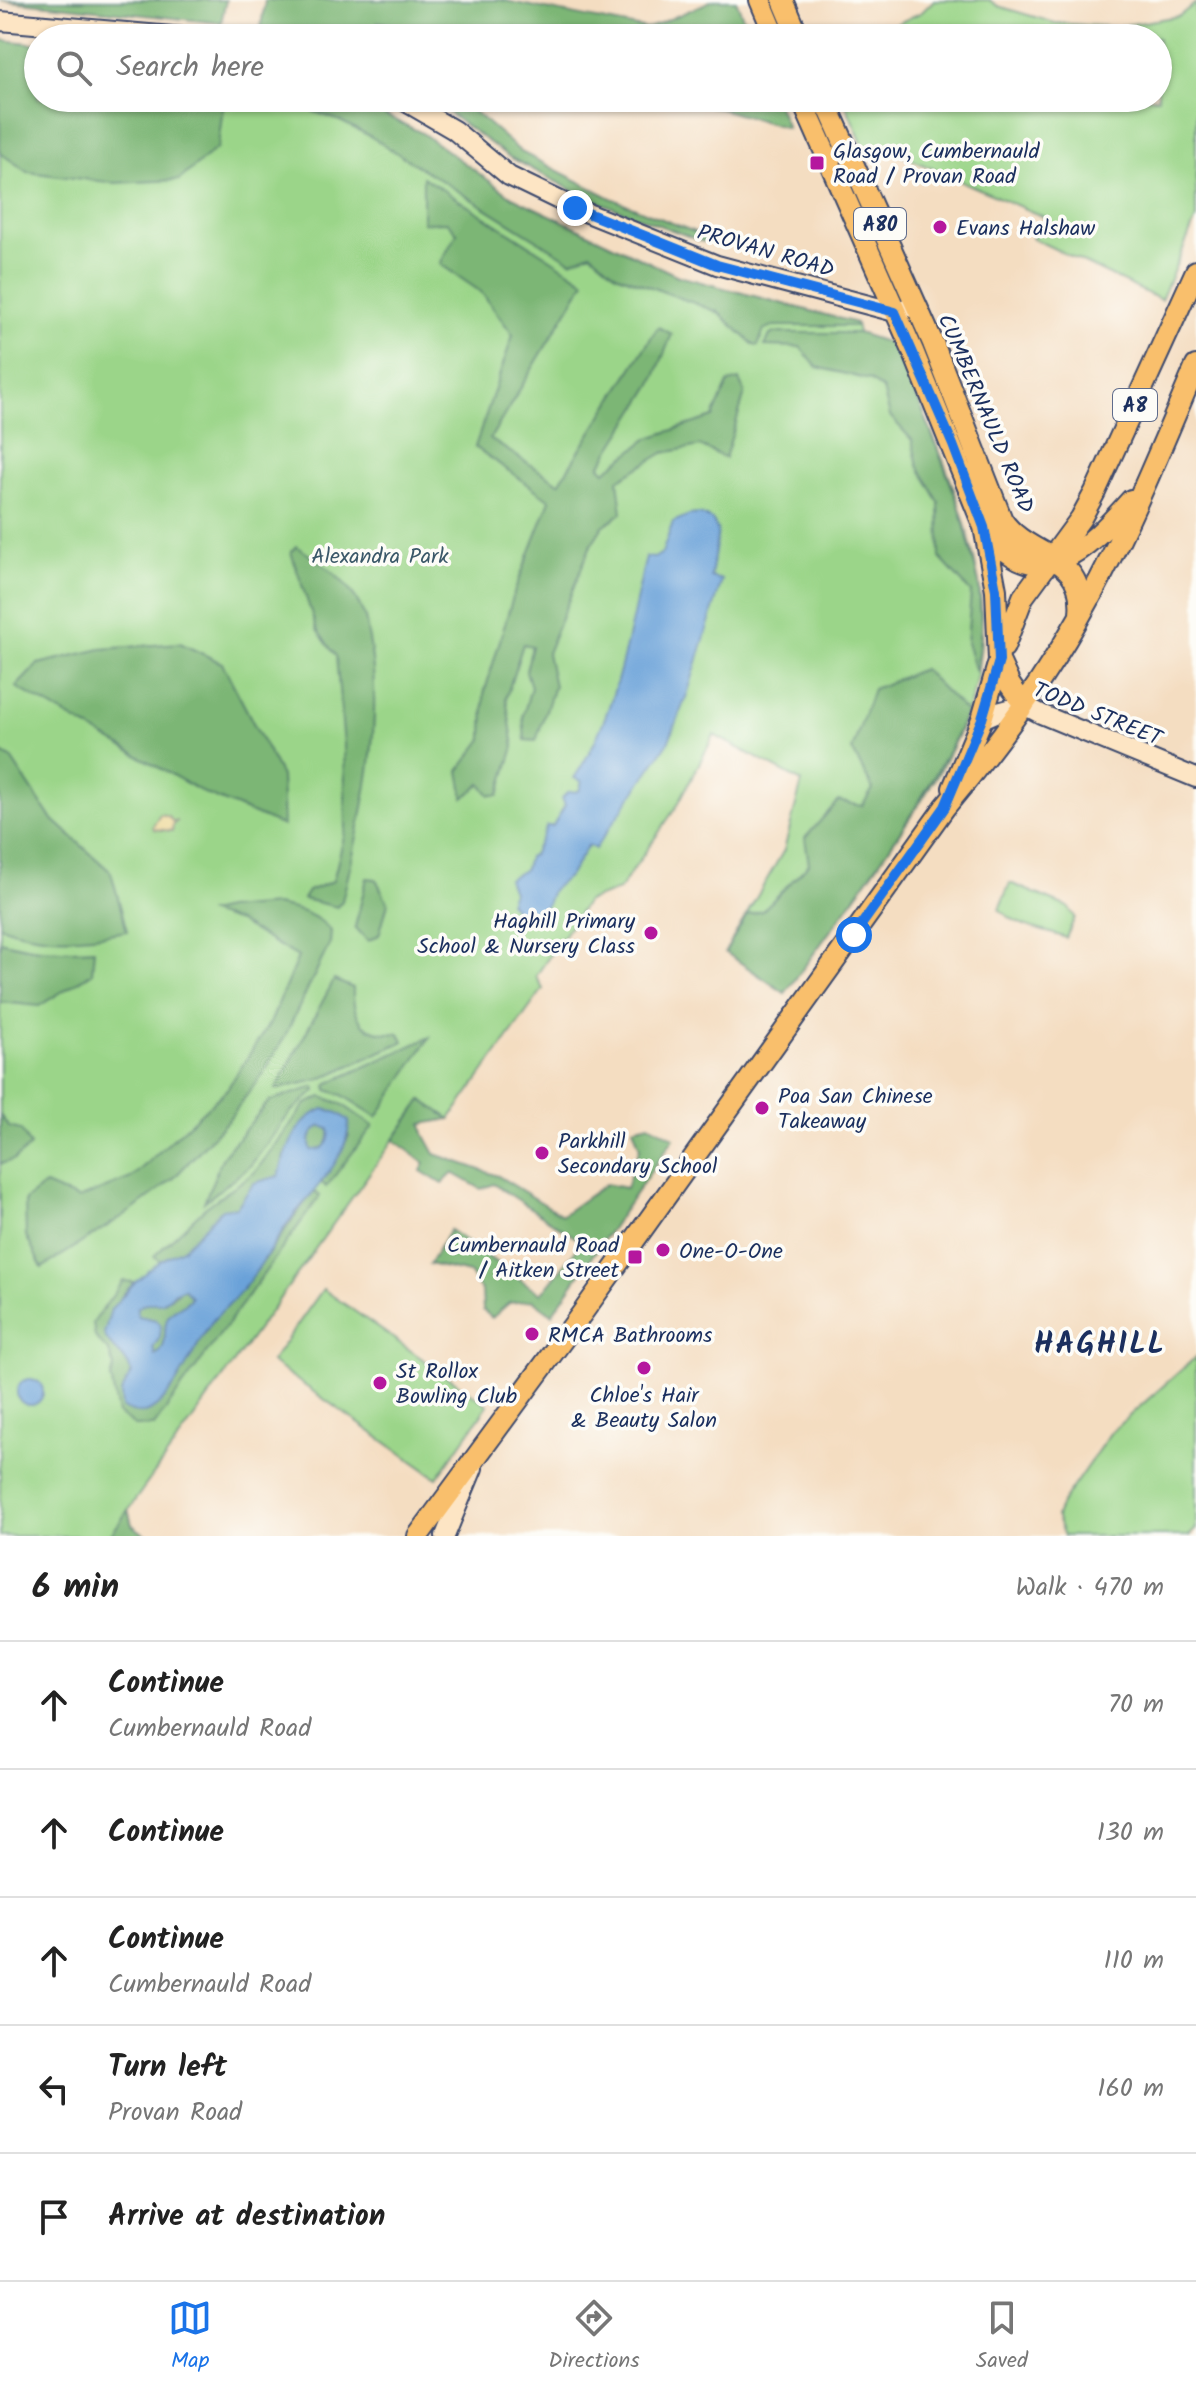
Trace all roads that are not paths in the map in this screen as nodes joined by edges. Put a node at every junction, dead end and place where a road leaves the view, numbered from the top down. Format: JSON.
{"nodes":[{"id":1,"x":760,"y":0,"type":"edge"},
{"id":2,"x":783,"y":0,"type":"edge"},
{"id":3,"x":0,"y":21,"type":"edge"},
{"id":4,"x":34,"y":24,"type":"edge"},
{"id":5,"x":770,"y":24,"type":"edge"},
{"id":6,"x":793,"y":24,"type":"edge"},
{"id":7,"x":423,"y":112,"type":"edge"},
{"id":8,"x":808,"y":112,"type":"edge"},
{"id":9,"x":830,"y":112,"type":"edge"},
{"id":10,"x":1196,"y":271,"type":"edge"},
{"id":11,"x":916,"y":304,"type":"junction"},
{"id":12,"x":895,"y":312,"type":"junction"},
{"id":13,"x":1196,"y":366,"type":"edge"},
{"id":14,"x":1145,"y":485,"type":"junction"},
{"id":15,"x":984,"y":527,"type":"junction"},
{"id":16,"x":1053,"y":561,"type":"junction"},
{"id":17,"x":1080,"y":614,"type":"junction"},
{"id":18,"x":999,"y":661,"type":"junction"},
{"id":19,"x":1024,"y":705,"type":"junction"},
{"id":20,"x":982,"y":719,"type":"junction"},
{"id":21,"x":1196,"y":778,"type":"edge"},
{"id":22,"x":945,"y":807,"type":"junction"},
{"id":23,"x":480,"y":1451,"type":"junction"},
{"id":24,"x":418,"y":1536,"type":"edge"},
{"id":25,"x":445,"y":1536,"type":"edge"}],
"edges":[{"from":1,"to":5,"type":"main road"},
{"from":2,"to":6,"type":"main road"},
{"from":3,"to":4,"type":"street"},
{"from":7,"to":12,"type":"street","name":"PROVAN ROAD"},
{"from":8,"to":12,"type":"main road","name":"CUMBERNAULD ROAD","number":"A80"},
{"from":9,"to":11,"type":"main road","name":"CUMBERNAULD ROAD","number":"A80"},
{"from":10,"to":16,"type":"main road","number":"A8"},
{"from":11,"to":12,"type":"street"},
{"from":11,"to":16,"type":"main road","name":"CUMBERNAULD ROAD","number":"A80"},
{"from":12,"to":15,"type":"main road","name":"CUMBERNAULD ROAD","number":"A80"},
{"from":13,"to":14,"type":"main road","number":"A8"},
{"from":14,"to":16,"type":"main road"},
{"from":14,"to":17,"type":"main road","number":"A8"},
{"from":15,"to":16,"type":"main road","number":"A80"},
{"from":15,"to":18,"type":"main road","number":"A80"},
{"from":16,"to":17,"type":"main road","name":"CUMBERNAULD ROAD","number":"A80"},
{"from":16,"to":18,"type":"main road","number":"A8"},
{"from":17,"to":19,"type":"main road","number":"A8"},
{"from":18,"to":19,"type":"main road"},
{"from":18,"to":20,"type":"main road","number":"A8"},
{"from":19,"to":20,"type":"street","name":"TODD STREET"},
{"from":19,"to":21,"type":"street","name":"TODD STREET"},
{"from":19,"to":22,"type":"main road","number":"A8"},
{"from":20,"to":22,"type":"main road","number":"A8"},
{"from":22,"to":23,"type":"main road","number":"A8"},
{"from":23,"to":24,"type":"main road","number":"A8"},
{"from":23,"to":25,"type":"street"}]}
